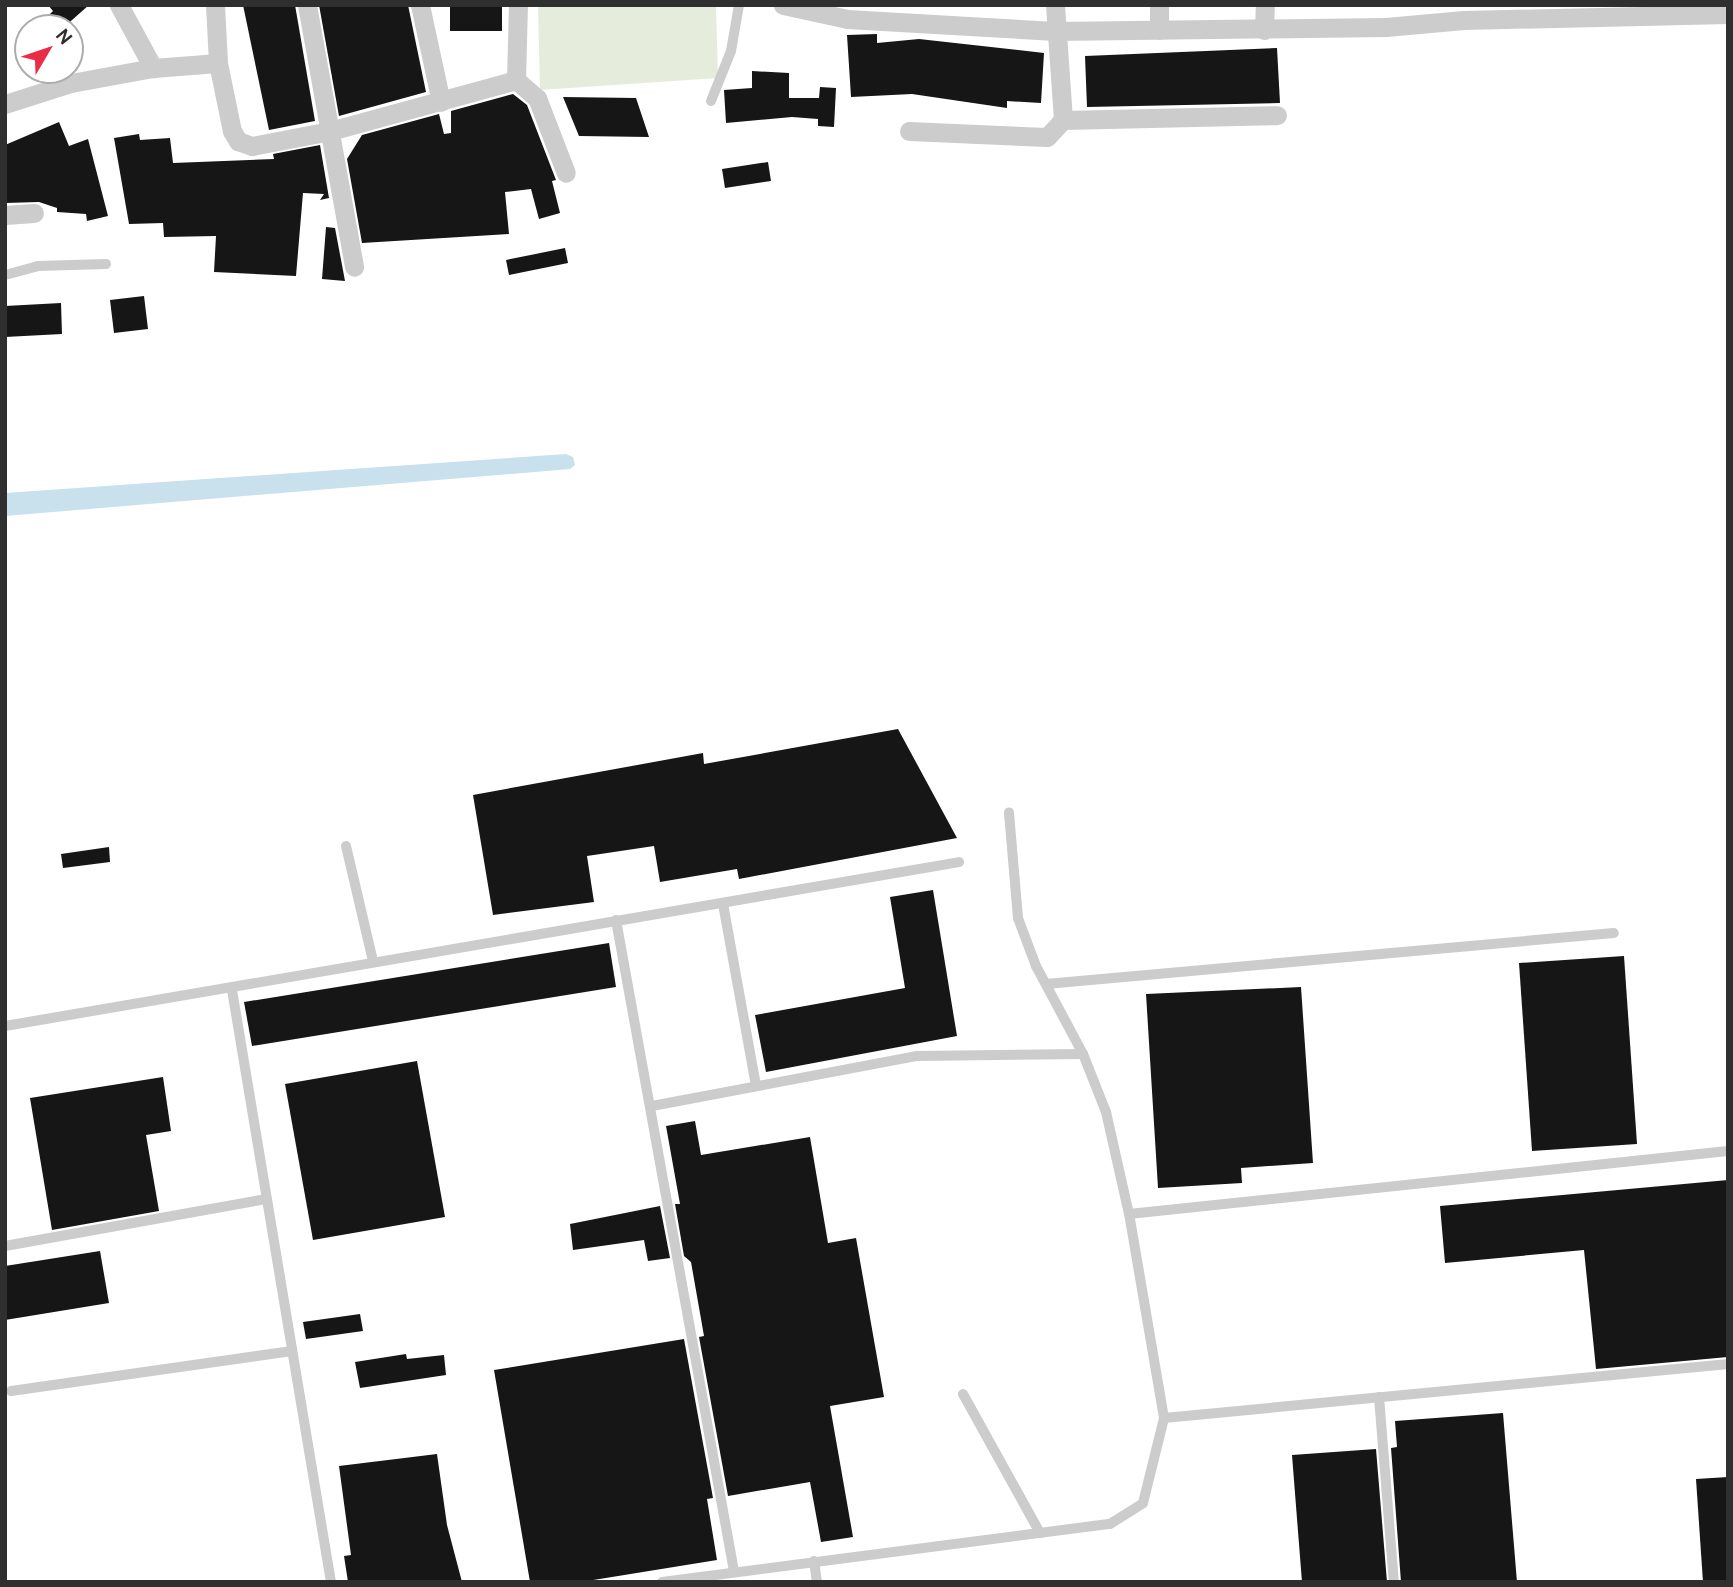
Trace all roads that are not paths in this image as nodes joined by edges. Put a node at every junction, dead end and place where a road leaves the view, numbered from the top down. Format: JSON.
{"nodes":[{"id":1,"x":119,"y":5,"type":"edge"},
{"id":2,"x":215,"y":5,"type":"edge"},
{"id":3,"x":307,"y":5,"type":"edge"},
{"id":4,"x":420,"y":5,"type":"edge"},
{"id":5,"x":518,"y":5,"type":"edge"},
{"id":6,"x":739,"y":5,"type":"edge"},
{"id":7,"x":1055,"y":5,"type":"edge"},
{"id":8,"x":1159,"y":5,"type":"edge"},
{"id":9,"x":1265,"y":5,"type":"edge"},
{"id":10,"x":789,"y":6,"type":"edge"},
{"id":11,"x":1566,"y":11,"type":"edge"},
{"id":12,"x":1717,"y":11,"type":"edge"},
{"id":13,"x":1464,"y":12,"type":"edge"},
{"id":14,"x":1159,"y":30,"type":"junction"},
{"id":15,"x":1264,"y":30,"type":"junction"},
{"id":16,"x":1055,"y":32,"type":"junction"},
{"id":17,"x":218,"y":63,"type":"junction"},
{"id":18,"x":153,"y":68,"type":"junction"},
{"id":19,"x":516,"y":80,"type":"junction"},
{"id":20,"x":711,"y":101,"type":"dead end"},
{"id":21,"x":441,"y":102,"type":"junction"},
{"id":22,"x":5,"y":104,"type":"edge"},
{"id":23,"x":1277,"y":115,"type":"dead end"},
{"id":24,"x":1063,"y":120,"type":"junction"},
{"id":25,"x":330,"y":131,"type":"junction"},
{"id":26,"x":909,"y":131,"type":"dead end"},
{"id":27,"x":566,"y":173,"type":"dead end"},
{"id":28,"x":34,"y":213,"type":"dead end"},
{"id":29,"x":5,"y":215,"type":"edge"},
{"id":30,"x":106,"y":264,"type":"dead end"},
{"id":31,"x":354,"y":267,"type":"dead end"},
{"id":32,"x":5,"y":275,"type":"edge"},
{"id":33,"x":1009,"y":813,"type":"dead end"},
{"id":34,"x":346,"y":846,"type":"dead end"},
{"id":35,"x":959,"y":862,"type":"dead end"},
{"id":36,"x":723,"y":904,"type":"junction"},
{"id":37,"x":616,"y":920,"type":"junction"},
{"id":38,"x":1614,"y":933,"type":"dead end"},
{"id":39,"x":373,"y":961,"type":"junction"},
{"id":40,"x":1046,"y":984,"type":"junction"},
{"id":41,"x":232,"y":990,"type":"junction"},
{"id":42,"x":5,"y":1026,"type":"edge"},
{"id":43,"x":1083,"y":1054,"type":"junction"},
{"id":44,"x":756,"y":1086,"type":"junction"},
{"id":45,"x":652,"y":1106,"type":"junction"},
{"id":46,"x":1728,"y":1151,"type":"edge"},
{"id":47,"x":266,"y":1199,"type":"junction"},
{"id":48,"x":1129,"y":1214,"type":"junction"},
{"id":49,"x":5,"y":1246,"type":"edge"},
{"id":50,"x":292,"y":1351,"type":"junction"},
{"id":51,"x":1728,"y":1364,"type":"edge"},
{"id":52,"x":11,"y":1391,"type":"dead end"},
{"id":53,"x":963,"y":1394,"type":"dead end"},
{"id":54,"x":1379,"y":1397,"type":"junction"},
{"id":55,"x":1164,"y":1418,"type":"junction"},
{"id":56,"x":1040,"y":1533,"type":"junction"},
{"id":57,"x":814,"y":1561,"type":"junction"},
{"id":58,"x":734,"y":1571,"type":"junction"},
{"id":59,"x":331,"y":1582,"type":"edge"},
{"id":60,"x":662,"y":1582,"type":"edge"},
{"id":61,"x":817,"y":1582,"type":"edge"},
{"id":62,"x":1394,"y":1582,"type":"edge"}],
"edges":[{"from":1,"to":18,"type":"street"},
{"from":2,"to":17,"type":"street"},
{"from":3,"to":25,"type":"street"},
{"from":4,"to":21,"type":"street"},
{"from":5,"to":19,"type":"street"},
{"from":6,"to":20,"type":"lane"},
{"from":7,"to":16,"type":"street"},
{"from":8,"to":14,"type":"street"},
{"from":9,"to":15,"type":"street"},
{"from":10,"to":16,"type":"street"},
{"from":11,"to":12,"type":"street"},
{"from":11,"to":13,"type":"street"},
{"from":13,"to":15,"type":"street"},
{"from":14,"to":15,"type":"street"},
{"from":14,"to":16,"type":"street"},
{"from":16,"to":24,"type":"street"},
{"from":17,"to":18,"type":"street"},
{"from":17,"to":25,"type":"street"},
{"from":18,"to":22,"type":"street"},
{"from":19,"to":21,"type":"street"},
{"from":19,"to":27,"type":"street"},
{"from":21,"to":25,"type":"street"},
{"from":23,"to":24,"type":"street"},
{"from":24,"to":26,"type":"street"},
{"from":25,"to":31,"type":"street"},
{"from":28,"to":29,"type":"street"},
{"from":30,"to":32,"type":"lane"},
{"from":33,"to":40,"type":"lane"},
{"from":34,"to":39,"type":"lane"},
{"from":35,"to":36,"type":"lane"},
{"from":36,"to":37,"type":"lane"},
{"from":36,"to":44,"type":"lane"},
{"from":37,"to":39,"type":"lane"},
{"from":37,"to":45,"type":"lane"},
{"from":38,"to":40,"type":"lane"},
{"from":39,"to":41,"type":"lane"},
{"from":40,"to":43,"type":"lane"},
{"from":41,"to":42,"type":"lane"},
{"from":41,"to":47,"type":"lane"},
{"from":43,"to":44,"type":"lane"},
{"from":43,"to":48,"type":"lane"},
{"from":44,"to":45,"type":"lane"},
{"from":45,"to":58,"type":"lane"},
{"from":46,"to":48,"type":"lane"},
{"from":47,"to":49,"type":"lane"},
{"from":47,"to":50,"type":"lane"},
{"from":48,"to":55,"type":"lane"},
{"from":50,"to":52,"type":"lane"},
{"from":50,"to":59,"type":"lane"},
{"from":51,"to":54,"type":"lane"},
{"from":53,"to":56,"type":"lane"},
{"from":54,"to":55,"type":"lane"},
{"from":54,"to":62,"type":"lane"},
{"from":55,"to":56,"type":"lane"},
{"from":56,"to":57,"type":"lane"},
{"from":57,"to":58,"type":"lane"},
{"from":57,"to":61,"type":"lane"},
{"from":58,"to":60,"type":"lane"}]}
